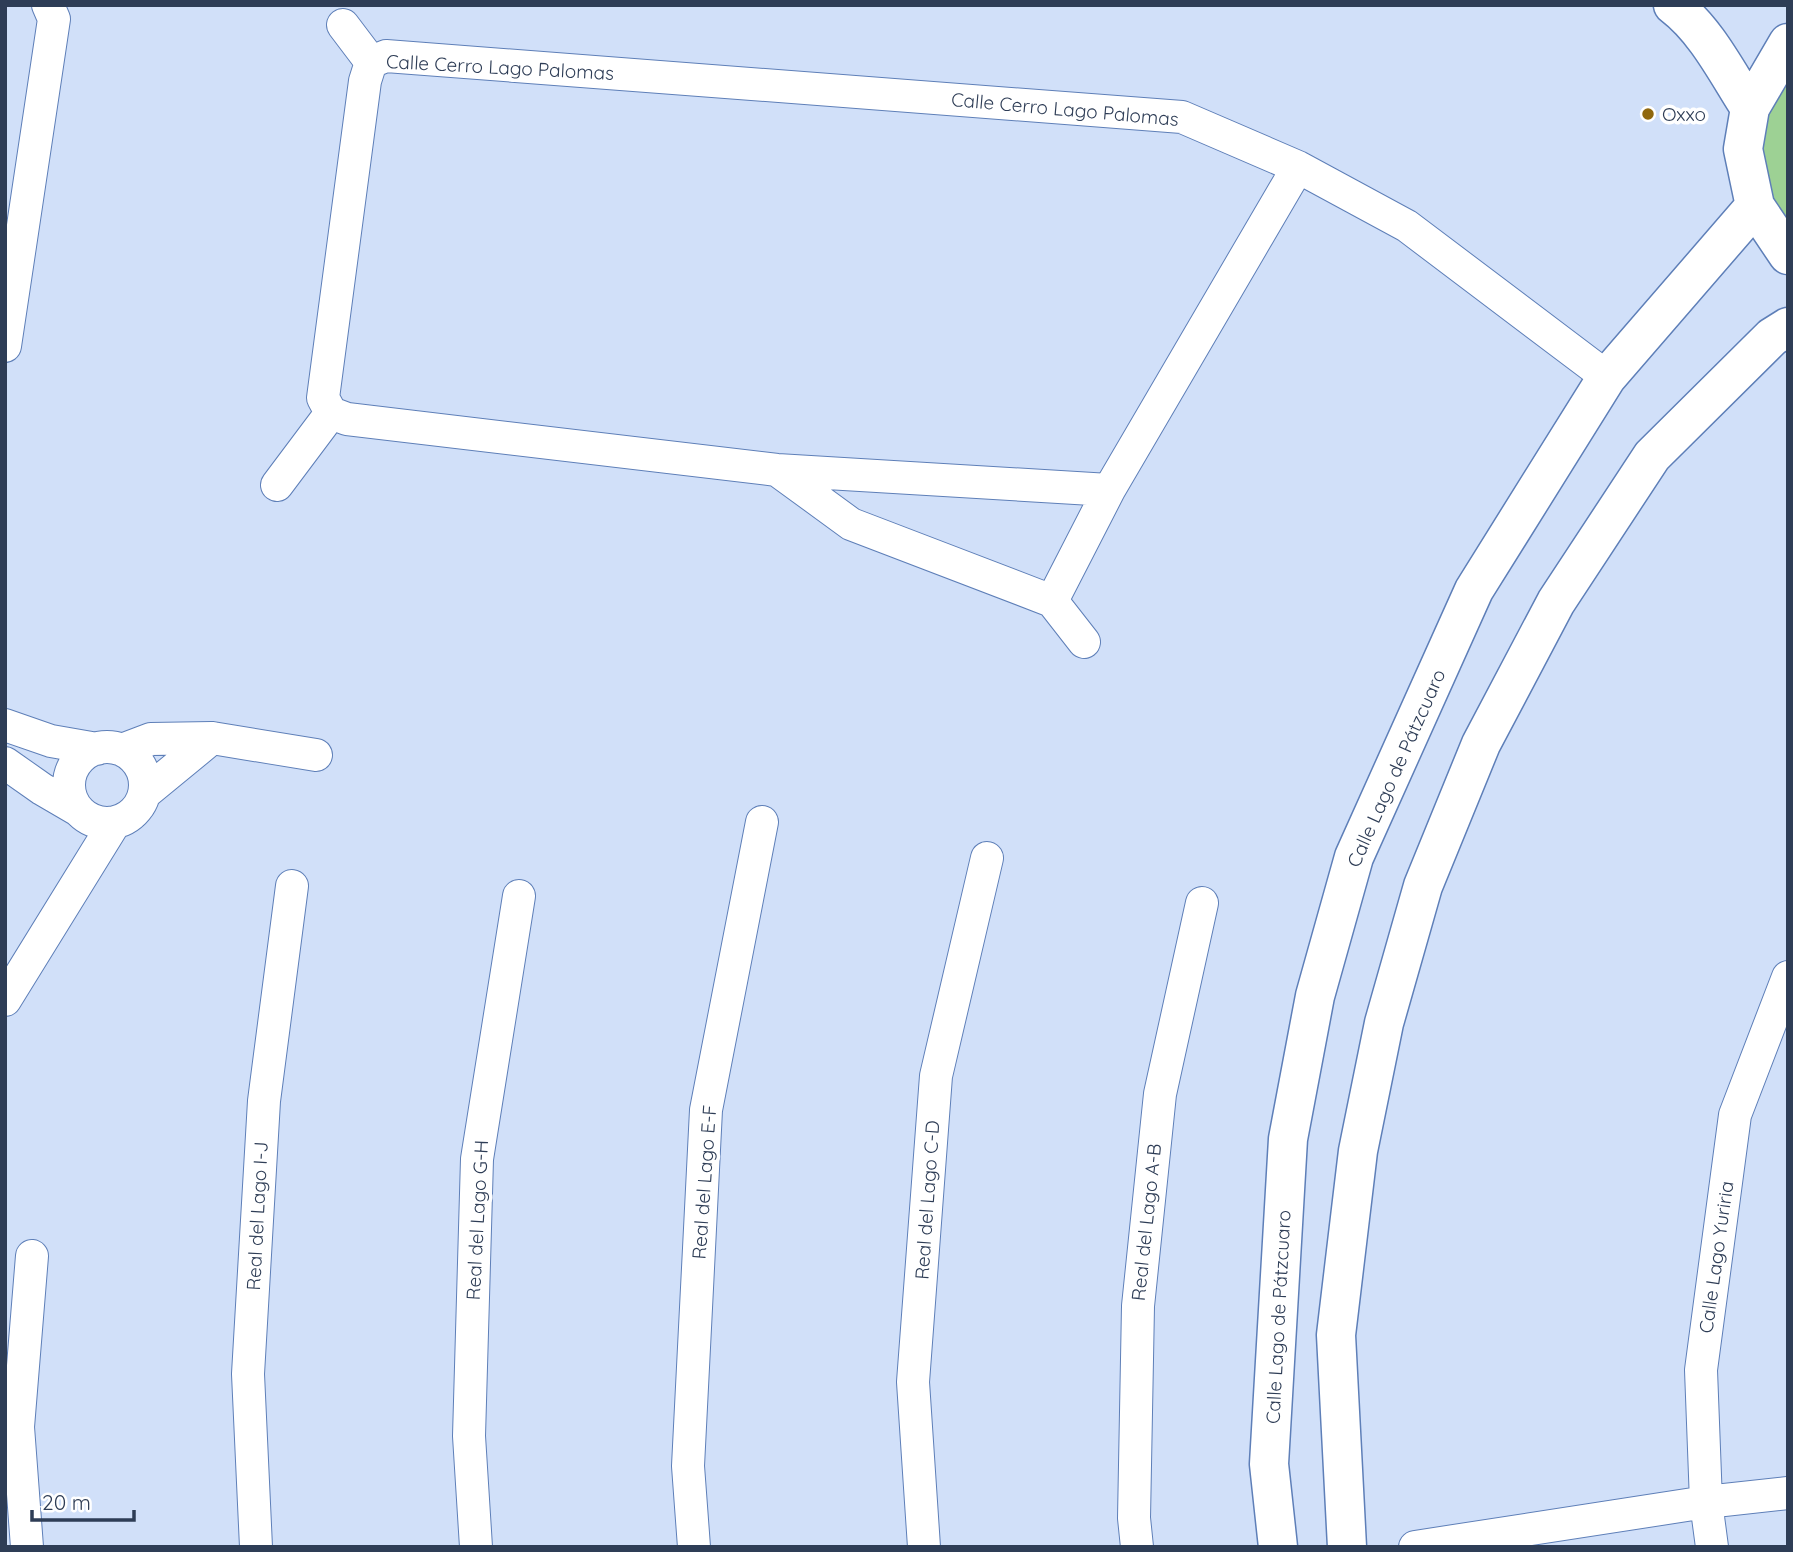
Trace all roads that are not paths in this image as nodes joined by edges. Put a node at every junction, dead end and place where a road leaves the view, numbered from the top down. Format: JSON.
{"nodes":[{"id":1,"x":48,"y":5,"type":"edge"},
{"id":2,"x":1673,"y":5,"type":"edge"},
{"id":3,"x":343,"y":25,"type":"dead end"},
{"id":4,"x":1788,"y":43,"type":"edge"},
{"id":5,"x":371,"y":62,"type":"junction"},
{"id":6,"x":1750,"y":108,"type":"junction"},
{"id":7,"x":1298,"y":167,"type":"junction"},
{"id":8,"x":1755,"y":206,"type":"junction"},
{"id":9,"x":1788,"y":255,"type":"edge"},
{"id":10,"x":1788,"y":327,"type":"edge"},
{"id":11,"x":5,"y":346,"type":"edge"},
{"id":12,"x":1607,"y":377,"type":"junction"},
{"id":13,"x":331,"y":413,"type":"junction"},
{"id":14,"x":777,"y":470,"type":"junction"},
{"id":15,"x":276,"y":485,"type":"dead end"},
{"id":16,"x":1109,"y":489,"type":"junction"},
{"id":17,"x":1052,"y":601,"type":"junction"},
{"id":18,"x":1084,"y":642,"type":"dead end"},
{"id":19,"x":5,"y":725,"type":"edge"},
{"id":20,"x":212,"y":738,"type":"junction"},
{"id":21,"x":109,"y":749,"type":"junction"},
{"id":22,"x":316,"y":755,"type":"dead end"},
{"id":23,"x":5,"y":763,"type":"edge"},
{"id":24,"x":144,"y":794,"type":"junction"},
{"id":25,"x":78,"y":810,"type":"junction"},
{"id":26,"x":115,"y":822,"type":"junction"},
{"id":27,"x":762,"y":822,"type":"dead end"},
{"id":28,"x":986,"y":858,"type":"dead end"},
{"id":29,"x":292,"y":886,"type":"dead end"},
{"id":30,"x":519,"y":896,"type":"dead end"},
{"id":31,"x":1202,"y":903,"type":"dead end"},
{"id":32,"x":1788,"y":977,"type":"edge"},
{"id":33,"x":5,"y":1000,"type":"edge"},
{"id":34,"x":32,"y":1256,"type":"dead end"},
{"id":35,"x":12,"y":1435,"type":"edge"},
{"id":36,"x":1788,"y":1493,"type":"edge"},
{"id":37,"x":1706,"y":1502,"type":"junction"},
{"id":38,"x":27,"y":1547,"type":"edge"},
{"id":39,"x":256,"y":1547,"type":"edge"},
{"id":40,"x":477,"y":1547,"type":"edge"},
{"id":41,"x":694,"y":1547,"type":"edge"},
{"id":42,"x":924,"y":1547,"type":"edge"},
{"id":43,"x":1137,"y":1547,"type":"edge"},
{"id":44,"x":1278,"y":1547,"type":"edge"},
{"id":45,"x":1347,"y":1547,"type":"edge"},
{"id":46,"x":1415,"y":1547,"type":"edge"},
{"id":47,"x":1713,"y":1547,"type":"edge"}],
"edges":[{"from":1,"to":11,"type":"street"},
{"from":2,"to":6,"type":"main road"},
{"from":3,"to":5,"type":"street"},
{"from":4,"to":6,"type":"main road"},
{"from":5,"to":7,"type":"street","name":"Calle Cerro Lago Palomas"},
{"from":5,"to":13,"type":"street","name":"Calle Cerro Lago Palomas"},
{"from":6,"to":8,"type":"main road"},
{"from":7,"to":12,"type":"street","name":"Calle Cerro Lago Palomas"},
{"from":7,"to":16,"type":"street"},
{"from":8,"to":9,"type":"main road"},
{"from":8,"to":12,"type":"main road","name":"Calle Lago de Pátzcuaro"},
{"from":10,"to":45,"type":"main road"},
{"from":12,"to":44,"type":"main road","name":"Calle Lago de Pátzcuaro"},
{"from":13,"to":14,"type":"street"},
{"from":13,"to":15,"type":"street"},
{"from":14,"to":16,"type":"street"},
{"from":14,"to":17,"type":"street"},
{"from":16,"to":17,"type":"street"},
{"from":17,"to":18,"type":"street"},
{"from":19,"to":21,"type":"street"},
{"from":20,"to":21,"type":"street"},
{"from":20,"to":22,"type":"street"},
{"from":20,"to":24,"type":"street"},
{"from":21,"to":24,"type":"street"},
{"from":21,"to":25,"type":"street"},
{"from":23,"to":25,"type":"street"},
{"from":24,"to":26,"type":"street"},
{"from":25,"to":26,"type":"street"},
{"from":26,"to":33,"type":"street"},
{"from":27,"to":41,"type":"street","name":"Real del Lago E-F"},
{"from":28,"to":42,"type":"street","name":"Real del Lago C-D"},
{"from":29,"to":39,"type":"street","name":"Real del Lago I-J"},
{"from":30,"to":40,"type":"street","name":"Real del Lago G-H"},
{"from":31,"to":43,"type":"street","name":"Real del Lago A-B"},
{"from":32,"to":37,"type":"street","name":"Calle Lago Yuriria"},
{"from":34,"to":35,"type":"street"},
{"from":35,"to":38,"type":"street"},
{"from":36,"to":37,"type":"street"},
{"from":37,"to":46,"type":"street"},
{"from":37,"to":47,"type":"street","name":"Calle Lago Yuriria"}]}
